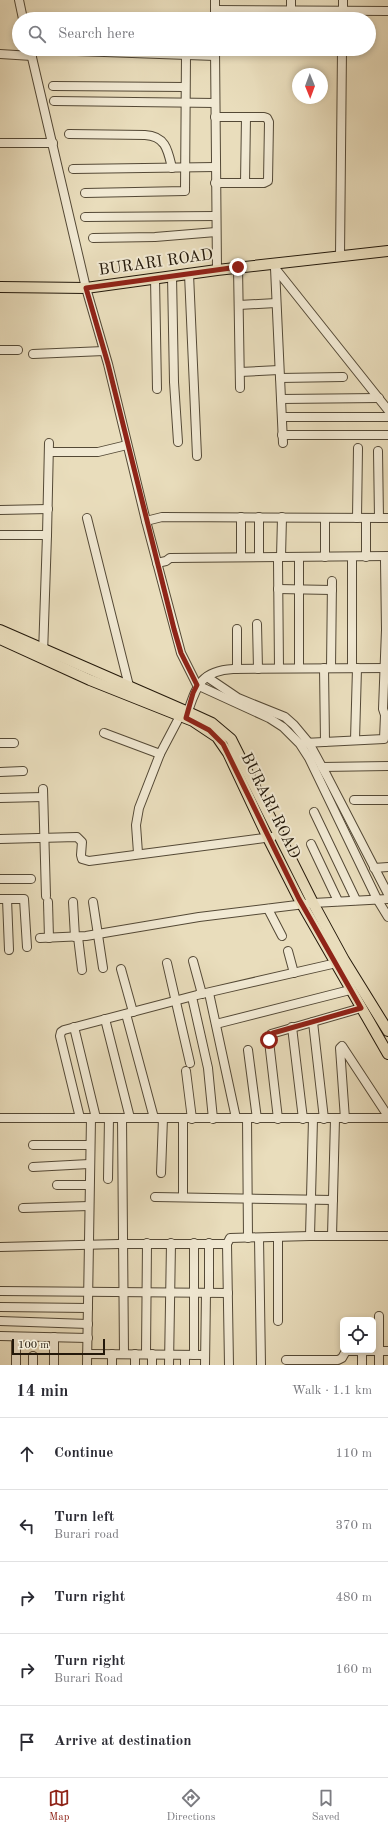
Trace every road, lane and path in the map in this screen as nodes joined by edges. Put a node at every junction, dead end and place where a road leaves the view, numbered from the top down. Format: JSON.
{"nodes":[{"id":1,"x":18,"y":0,"type":"edge"},
{"id":2,"x":214,"y":0,"type":"edge"},
{"id":3,"x":291,"y":0,"type":"edge"},
{"id":4,"x":343,"y":0,"type":"edge"},
{"id":5,"x":214,"y":10,"type":"joint"},
{"id":6,"x":291,"y":10,"type":"junction"},
{"id":7,"x":388,"y":11,"type":"edge"},
{"id":8,"x":21,"y":12,"type":"edge"},
{"id":9,"x":312,"y":12,"type":"edge"},
{"id":10,"x":343,"y":12,"type":"edge"},
{"id":11,"x":376,"y":12,"type":"edge"},
{"id":12,"x":12,"y":53,"type":"edge"},
{"id":13,"x":0,"y":54,"type":"edge"},
{"id":14,"x":32,"y":56,"type":"edge"},
{"id":15,"x":186,"y":56,"type":"edge"},
{"id":16,"x":215,"y":56,"type":"edge"},
{"id":17,"x":342,"y":56,"type":"edge"},
{"id":18,"x":53,"y":86,"type":"dead end"},
{"id":19,"x":185,"y":87,"type":"junction"},
{"id":20,"x":54,"y":101,"type":"dead end"},
{"id":21,"x":185,"y":102,"type":"junction"},
{"id":22,"x":215,"y":103,"type":"junction"},
{"id":23,"x":215,"y":117,"type":"junction"},
{"id":24,"x":246,"y":117,"type":"junction"},
{"id":25,"x":69,"y":134,"type":"dead end"},
{"id":26,"x":0,"y":143,"type":"edge"},
{"id":27,"x":53,"y":143,"type":"junction"},
{"id":28,"x":215,"y":167,"type":"junction"},
{"id":29,"x":172,"y":168,"type":"junction"},
{"id":30,"x":184,"y":168,"type":"junction"},
{"id":31,"x":73,"y":169,"type":"dead end"},
{"id":32,"x":215,"y":183,"type":"junction"},
{"id":33,"x":245,"y":183,"type":"junction"},
{"id":34,"x":85,"y":193,"type":"dead end"},
{"id":35,"x":216,"y":216,"type":"junction"},
{"id":36,"x":85,"y":217,"type":"dead end"},
{"id":37,"x":216,"y":232,"type":"junction"},
{"id":38,"x":93,"y":238,"type":"dead end"},
{"id":39,"x":388,"y":252,"type":"edge"},
{"id":40,"x":340,"y":256,"type":"junction"},
{"id":41,"x":275,"y":266,"type":"junction"},
{"id":42,"x":238,"y":267,"type":"junction"},
{"id":43,"x":217,"y":270,"type":"junction"},
{"id":44,"x":189,"y":274,"type":"junction"},
{"id":45,"x":172,"y":276,"type":"junction"},
{"id":46,"x":155,"y":278,"type":"junction"},
{"id":47,"x":0,"y":287,"type":"edge"},
{"id":48,"x":91,"y":287,"type":"junction"},
{"id":49,"x":276,"y":303,"type":"junction"},
{"id":50,"x":238,"y":305,"type":"junction"},
{"id":51,"x":0,"y":350,"type":"edge"},
{"id":52,"x":18,"y":350,"type":"dead end"},
{"id":53,"x":104,"y":351,"type":"junction"},
{"id":54,"x":33,"y":354,"type":"dead end"},
{"id":55,"x":240,"y":372,"type":"junction"},
{"id":56,"x":280,"y":374,"type":"junction"},
{"id":57,"x":343,"y":377,"type":"dead end"},
{"id":58,"x":240,"y":388,"type":"dead end"},
{"id":59,"x":157,"y":389,"type":"dead end"},
{"id":60,"x":379,"y":398,"type":"junction"},
{"id":61,"x":281,"y":399,"type":"junction"},
{"id":62,"x":388,"y":410,"type":"edge"},
{"id":63,"x":282,"y":417,"type":"junction"},
{"id":64,"x":388,"y":417,"type":"edge"},
{"id":65,"x":388,"y":436,"type":"edge"},
{"id":66,"x":178,"y":442,"type":"dead end"},
{"id":67,"x":49,"y":443,"type":"dead end"},
{"id":68,"x":127,"y":445,"type":"junction"},
{"id":69,"x":358,"y":448,"type":"dead end"},
{"id":70,"x":378,"y":450,"type":"dead end"},
{"id":71,"x":49,"y":452,"type":"junction"},
{"id":72,"x":196,"y":456,"type":"dead end"},
{"id":73,"x":48,"y":509,"type":"junction"},
{"id":74,"x":0,"y":510,"type":"edge"},
{"id":75,"x":241,"y":517,"type":"junction"},
{"id":76,"x":259,"y":517,"type":"junction"},
{"id":77,"x":282,"y":517,"type":"junction"},
{"id":78,"x":87,"y":518,"type":"dead end"},
{"id":79,"x":325,"y":518,"type":"junction"},
{"id":80,"x":357,"y":518,"type":"junction"},
{"id":81,"x":366,"y":518,"type":"junction"},
{"id":82,"x":379,"y":518,"type":"junction"},
{"id":83,"x":388,"y":518,"type":"edge"},
{"id":84,"x":149,"y":520,"type":"junction"},
{"id":85,"x":388,"y":524,"type":"edge"},
{"id":86,"x":0,"y":535,"type":"edge"},
{"id":87,"x":47,"y":535,"type":"junction"},
{"id":88,"x":241,"y":557,"type":"junction"},
{"id":89,"x":259,"y":557,"type":"junction"},
{"id":90,"x":325,"y":557,"type":"junction"},
{"id":91,"x":366,"y":557,"type":"junction"},
{"id":92,"x":279,"y":559,"type":"junction"},
{"id":93,"x":387,"y":559,"type":"edge"},
{"id":94,"x":299,"y":561,"type":"junction"},
{"id":95,"x":352,"y":561,"type":"junction"},
{"id":96,"x":162,"y":562,"type":"junction"},
{"id":97,"x":332,"y":581,"type":"dead end"},
{"id":98,"x":278,"y":590,"type":"junction"},
{"id":99,"x":299,"y":590,"type":"junction"},
{"id":100,"x":332,"y":590,"type":"junction"},
{"id":101,"x":258,"y":624,"type":"dead end"},
{"id":102,"x":237,"y":629,"type":"dead end"},
{"id":103,"x":0,"y":630,"type":"edge"},
{"id":104,"x":387,"y":638,"type":"edge"},
{"id":105,"x":0,"y":639,"type":"edge"},
{"id":106,"x":43,"y":654,"type":"junction"},
{"id":107,"x":278,"y":668,"type":"junction"},
{"id":108,"x":299,"y":668,"type":"junction"},
{"id":109,"x":328,"y":668,"type":"junction"},
{"id":110,"x":355,"y":668,"type":"junction"},
{"id":111,"x":387,"y":668,"type":"edge"},
{"id":112,"x":237,"y":669,"type":"junction"},
{"id":113,"x":258,"y":669,"type":"junction"},
{"id":114,"x":203,"y":681,"type":"junction"},
{"id":115,"x":129,"y":686,"type":"junction"},
{"id":116,"x":386,"y":699,"type":"edge"},
{"id":117,"x":184,"y":715,"type":"junction"},
{"id":118,"x":386,"y":716,"type":"edge"},
{"id":119,"x":104,"y":734,"type":"dead end"},
{"id":120,"x":355,"y":740,"type":"junction"},
{"id":121,"x":325,"y":742,"type":"junction"},
{"id":122,"x":0,"y":743,"type":"edge"},
{"id":123,"x":14,"y":743,"type":"dead end"},
{"id":124,"x":309,"y":743,"type":"junction"},
{"id":125,"x":300,"y":744,"type":"junction"},
{"id":126,"x":160,"y":754,"type":"junction"},
{"id":127,"x":388,"y":766,"type":"edge"},
{"id":128,"x":322,"y":767,"type":"junction"},
{"id":129,"x":23,"y":771,"type":"dead end"},
{"id":130,"x":0,"y":772,"type":"edge"},
{"id":131,"x":0,"y":798,"type":"edge"},
{"id":132,"x":354,"y":800,"type":"dead end"},
{"id":133,"x":388,"y":800,"type":"edge"},
{"id":134,"x":314,"y":812,"type":"dead end"},
{"id":135,"x":278,"y":835,"type":"junction"},
{"id":136,"x":44,"y":838,"type":"junction"},
{"id":137,"x":268,"y":838,"type":"junction"},
{"id":138,"x":0,"y":839,"type":"edge"},
{"id":139,"x":311,"y":844,"type":"dead end"},
{"id":140,"x":138,"y":853,"type":"junction"},
{"id":141,"x":388,"y":867,"type":"edge"},
{"id":142,"x":374,"y":868,"type":"junction"},
{"id":143,"x":0,"y":879,"type":"edge"},
{"id":144,"x":31,"y":879,"type":"dead end"},
{"id":145,"x":384,"y":898,"type":"edge"},
{"id":146,"x":4,"y":899,"type":"edge"},
{"id":147,"x":356,"y":900,"type":"junction"},
{"id":148,"x":73,"y":902,"type":"dead end"},
{"id":149,"x":93,"y":902,"type":"dead end"},
{"id":150,"x":338,"y":902,"type":"junction"},
{"id":151,"x":313,"y":903,"type":"junction"},
{"id":152,"x":302,"y":905,"type":"junction"},
{"id":153,"x":268,"y":909,"type":"junction"},
{"id":154,"x":388,"y":918,"type":"edge"},
{"id":155,"x":98,"y":934,"type":"junction"},
{"id":156,"x":282,"y":936,"type":"dead end"},
{"id":157,"x":77,"y":937,"type":"junction"},
{"id":158,"x":27,"y":947,"type":"dead end"},
{"id":159,"x":9,"y":950,"type":"dead end"},
{"id":160,"x":288,"y":951,"type":"dead end"},
{"id":161,"x":193,"y":962,"type":"dead end"},
{"id":162,"x":340,"y":962,"type":"junction"},
{"id":163,"x":167,"y":963,"type":"dead end"},
{"id":164,"x":103,"y":968,"type":"dead end"},
{"id":165,"x":121,"y":969,"type":"dead end"},
{"id":166,"x":82,"y":970,"type":"dead end"},
{"id":167,"x":294,"y":973,"type":"junction"},
{"id":168,"x":350,"y":990,"type":"junction"},
{"id":169,"x":205,"y":994,"type":"junction"},
{"id":170,"x":192,"y":997,"type":"junction"},
{"id":171,"x":176,"y":1001,"type":"junction"},
{"id":172,"x":361,"y":1008,"type":"junction"},
{"id":173,"x":129,"y":1013,"type":"junction"},
{"id":174,"x":105,"y":1020,"type":"junction"},
{"id":175,"x":313,"y":1022,"type":"junction"},
{"id":176,"x":216,"y":1024,"type":"junction"},
{"id":177,"x":74,"y":1028,"type":"junction"},
{"id":178,"x":292,"y":1028,"type":"junction"},
{"id":179,"x":388,"y":1031,"type":"edge"},
{"id":180,"x":248,"y":1050,"type":"dead end"},
{"id":181,"x":388,"y":1054,"type":"edge"},
{"id":182,"x":388,"y":1117,"type":"edge"},
{"id":183,"x":0,"y":1118,"type":"edge"},
{"id":184,"x":80,"y":1118,"type":"junction"},
{"id":185,"x":93,"y":1118,"type":"junction"},
{"id":186,"x":109,"y":1118,"type":"junction"},
{"id":187,"x":126,"y":1118,"type":"junction"},
{"id":188,"x":154,"y":1118,"type":"junction"},
{"id":189,"x":163,"y":1118,"type":"junction"},
{"id":190,"x":183,"y":1118,"type":"junction"},
{"id":191,"x":192,"y":1118,"type":"junction"},
{"id":192,"x":236,"y":1118,"type":"junction"},
{"id":193,"x":247,"y":1118,"type":"junction"},
{"id":194,"x":345,"y":1118,"type":"junction"},
{"id":195,"x":213,"y":1119,"type":"junction"},
{"id":196,"x":257,"y":1119,"type":"junction"},
{"id":197,"x":278,"y":1119,"type":"junction"},
{"id":198,"x":303,"y":1119,"type":"junction"},
{"id":199,"x":313,"y":1119,"type":"junction"},
{"id":200,"x":324,"y":1119,"type":"junction"},
{"id":201,"x":335,"y":1119,"type":"junction"},
{"id":202,"x":33,"y":1145,"type":"dead end"},
{"id":203,"x":90,"y":1145,"type":"junction"},
{"id":204,"x":89,"y":1164,"type":"junction"},
{"id":205,"x":33,"y":1167,"type":"dead end"},
{"id":206,"x":161,"y":1173,"type":"dead end"},
{"id":207,"x":108,"y":1179,"type":"dead end"},
{"id":208,"x":57,"y":1185,"type":"dead end"},
{"id":209,"x":89,"y":1185,"type":"junction"},
{"id":210,"x":155,"y":1197,"type":"dead end"},
{"id":211,"x":182,"y":1197,"type":"junction"},
{"id":212,"x":248,"y":1198,"type":"junction"},
{"id":213,"x":311,"y":1199,"type":"junction"},
{"id":214,"x":333,"y":1200,"type":"junction"},
{"id":215,"x":89,"y":1206,"type":"junction"},
{"id":216,"x":23,"y":1208,"type":"dead end"},
{"id":217,"x":310,"y":1236,"type":"junction"},
{"id":218,"x":332,"y":1236,"type":"junction"},
{"id":219,"x":388,"y":1236,"type":"edge"},
{"id":220,"x":278,"y":1237,"type":"junction"},
{"id":221,"x":248,"y":1238,"type":"junction"},
{"id":222,"x":259,"y":1238,"type":"junction"},
{"id":223,"x":209,"y":1243,"type":"junction"},
{"id":224,"x":89,"y":1244,"type":"junction"},
{"id":225,"x":123,"y":1244,"type":"junction"},
{"id":226,"x":147,"y":1244,"type":"junction"},
{"id":227,"x":171,"y":1244,"type":"junction"},
{"id":228,"x":194,"y":1244,"type":"junction"},
{"id":229,"x":227,"y":1244,"type":"junction"},
{"id":230,"x":0,"y":1247,"type":"edge"},
{"id":231,"x":0,"y":1291,"type":"edge"},
{"id":232,"x":88,"y":1292,"type":"junction"},
{"id":233,"x":123,"y":1292,"type":"junction"},
{"id":234,"x":146,"y":1292,"type":"junction"},
{"id":235,"x":170,"y":1293,"type":"junction"},
{"id":236,"x":194,"y":1293,"type":"junction"},
{"id":237,"x":208,"y":1293,"type":"junction"},
{"id":238,"x":228,"y":1293,"type":"junction"},
{"id":239,"x":0,"y":1307,"type":"edge"},
{"id":240,"x":88,"y":1308,"type":"junction"},
{"id":241,"x":379,"y":1316,"type":"dead end"},
{"id":242,"x":278,"y":1321,"type":"dead end"},
{"id":243,"x":0,"y":1322,"type":"edge"},
{"id":244,"x":88,"y":1324,"type":"junction"},
{"id":245,"x":0,"y":1336,"type":"edge"},
{"id":246,"x":16,"y":1337,"type":"junction"},
{"id":247,"x":54,"y":1337,"type":"junction"},
{"id":248,"x":88,"y":1338,"type":"junction"},
{"id":249,"x":379,"y":1351,"type":"junction"},
{"id":250,"x":388,"y":1351,"type":"edge"},
{"id":251,"x":362,"y":1353,"type":"edge"},
{"id":252,"x":87,"y":1354,"type":"junction"},
{"id":253,"x":112,"y":1354,"type":"junction"},
{"id":254,"x":124,"y":1354,"type":"junction"},
{"id":255,"x":135,"y":1354,"type":"junction"},
{"id":256,"x":149,"y":1354,"type":"junction"},
{"id":257,"x":169,"y":1355,"type":"junction"},
{"id":258,"x":185,"y":1355,"type":"junction"},
{"id":259,"x":194,"y":1355,"type":"junction"},
{"id":260,"x":205,"y":1355,"type":"junction"},
{"id":261,"x":33,"y":1356,"type":"dead end"},
{"id":262,"x":286,"y":1360,"type":"dead end"},
{"id":263,"x":342,"y":1361,"type":"edge"},
{"id":264,"x":296,"y":1363,"type":"edge"},
{"id":265,"x":320,"y":1363,"type":"edge"},
{"id":266,"x":16,"y":1365,"type":"edge"},
{"id":267,"x":33,"y":1365,"type":"edge"},
{"id":268,"x":54,"y":1365,"type":"edge"},
{"id":269,"x":87,"y":1365,"type":"edge"},
{"id":270,"x":112,"y":1365,"type":"edge"},
{"id":271,"x":135,"y":1365,"type":"edge"},
{"id":272,"x":152,"y":1365,"type":"edge"},
{"id":273,"x":169,"y":1365,"type":"edge"},
{"id":274,"x":185,"y":1365,"type":"edge"},
{"id":275,"x":205,"y":1365,"type":"edge"},
{"id":276,"x":229,"y":1365,"type":"edge"},
{"id":277,"x":260,"y":1365,"type":"edge"},
{"id":278,"x":362,"y":1365,"type":"edge"},
{"id":279,"x":379,"y":1365,"type":"edge"}],
"edges":[{"from":1,"to":8,"type":"street"},
{"from":2,"to":5,"type":"street"},
{"from":3,"to":6,"type":"street"},
{"from":4,"to":10,"type":"street"},
{"from":5,"to":6,"type":"street"},
{"from":6,"to":9,"type":"street"},
{"from":7,"to":11,"type":"street"},
{"from":12,"to":13,"type":"street"},
{"from":14,"to":27,"type":"street"},
{"from":15,"to":19,"type":"street"},
{"from":16,"to":22,"type":"street"},
{"from":17,"to":40,"type":"street"},
{"from":18,"to":19,"type":"street"},
{"from":19,"to":21,"type":"street"},
{"from":20,"to":21,"type":"street"},
{"from":21,"to":22,"type":"street"},
{"from":21,"to":30,"type":"street"},
{"from":22,"to":23,"type":"street"},
{"from":23,"to":24,"type":"street"},
{"from":23,"to":28,"type":"street"},
{"from":24,"to":33,"type":"street"},
{"from":24,"to":33,"type":"street"},
{"from":25,"to":29,"type":"street"},
{"from":26,"to":27,"type":"street"},
{"from":27,"to":48,"type":"street"},
{"from":28,"to":30,"type":"street"},
{"from":28,"to":32,"type":"street"},
{"from":29,"to":30,"type":"street"},
{"from":29,"to":31,"type":"street"},
{"from":30,"to":34,"type":"street"},
{"from":32,"to":33,"type":"street"},
{"from":32,"to":35,"type":"street"},
{"from":35,"to":36,"type":"street"},
{"from":35,"to":37,"type":"street"},
{"from":37,"to":38,"type":"street"},
{"from":37,"to":43,"type":"street"},
{"from":39,"to":40,"type":"main road","name":"BURARI ROAD"},
{"from":40,"to":41,"type":"main road","name":"BURARI ROAD"},
{"from":41,"to":42,"type":"main road","name":"BURARI ROAD"},
{"from":41,"to":49,"type":"street"},
{"from":41,"to":60,"type":"street"},
{"from":42,"to":43,"type":"main road","name":"BURARI ROAD"},
{"from":42,"to":50,"type":"street"},
{"from":43,"to":44,"type":"main road","name":"BURARI ROAD"},
{"from":44,"to":45,"type":"main road","name":"BURARI ROAD"},
{"from":44,"to":72,"type":"street"},
{"from":45,"to":46,"type":"main road","name":"BURARI ROAD"},
{"from":45,"to":66,"type":"street"},
{"from":46,"to":48,"type":"main road","name":"BURARI ROAD"},
{"from":46,"to":59,"type":"street"},
{"from":47,"to":48,"type":"main road","name":"BURARI ROAD"},
{"from":48,"to":53,"type":"street"},
{"from":49,"to":50,"type":"street"},
{"from":49,"to":56,"type":"street"},
{"from":50,"to":55,"type":"street"},
{"from":51,"to":52,"type":"street"},
{"from":53,"to":54,"type":"street"},
{"from":53,"to":68,"type":"street"},
{"from":55,"to":56,"type":"street"},
{"from":55,"to":58,"type":"street"},
{"from":56,"to":57,"type":"street"},
{"from":56,"to":61,"type":"street"},
{"from":60,"to":61,"type":"street"},
{"from":60,"to":62,"type":"street"},
{"from":61,"to":63,"type":"street"},
{"from":63,"to":64,"type":"street"},
{"from":63,"to":65,"type":"street"},
{"from":67,"to":71,"type":"street"},
{"from":68,"to":71,"type":"street"},
{"from":68,"to":84,"type":"street"},
{"from":69,"to":80,"type":"street"},
{"from":70,"to":82,"type":"street"},
{"from":71,"to":73,"type":"street"},
{"from":73,"to":74,"type":"street"},
{"from":73,"to":87,"type":"street"},
{"from":75,"to":76,"type":"street"},
{"from":75,"to":84,"type":"street"},
{"from":75,"to":88,"type":"street"},
{"from":76,"to":77,"type":"street"},
{"from":76,"to":89,"type":"street"},
{"from":77,"to":79,"type":"street"},
{"from":77,"to":92,"type":"street"},
{"from":78,"to":115,"type":"street"},
{"from":79,"to":80,"type":"street"},
{"from":79,"to":90,"type":"street"},
{"from":80,"to":81,"type":"street"},
{"from":81,"to":82,"type":"street"},
{"from":81,"to":91,"type":"street"},
{"from":82,"to":83,"type":"street"},
{"from":83,"to":85,"type":"street"},
{"from":84,"to":96,"type":"street"},
{"from":86,"to":87,"type":"street"},
{"from":87,"to":106,"type":"street"},
{"from":88,"to":89,"type":"street"},
{"from":88,"to":96,"type":"street"},
{"from":89,"to":92,"type":"street"},
{"from":90,"to":91,"type":"street"},
{"from":90,"to":92,"type":"street"},
{"from":91,"to":93,"type":"street"},
{"from":92,"to":94,"type":"street"},
{"from":92,"to":96,"type":"street"},
{"from":92,"to":98,"type":"street"},
{"from":93,"to":95,"type":"street"},
{"from":93,"to":104,"type":"street"},
{"from":94,"to":95,"type":"street"},
{"from":94,"to":99,"type":"street"},
{"from":95,"to":110,"type":"street"},
{"from":96,"to":114,"type":"street"},
{"from":97,"to":100,"type":"street"},
{"from":98,"to":99,"type":"street"},
{"from":98,"to":107,"type":"street"},
{"from":99,"to":100,"type":"street"},
{"from":99,"to":108,"type":"street"},
{"from":100,"to":109,"type":"street"},
{"from":101,"to":113,"type":"street"},
{"from":102,"to":112,"type":"street"},
{"from":103,"to":106,"type":"main road","name":"BURARI ROAD"},
{"from":104,"to":111,"type":"street"},
{"from":105,"to":106,"type":"main road","name":"BURARI ROAD"},
{"from":106,"to":115,"type":"main road","name":"BURARI ROAD"},
{"from":106,"to":117,"type":"main road","name":"BURARI ROAD"},
{"from":107,"to":108,"type":"street"},
{"from":107,"to":113,"type":"street"},
{"from":108,"to":109,"type":"street"},
{"from":109,"to":110,"type":"street"},
{"from":109,"to":121,"type":"street"},
{"from":110,"to":111,"type":"street"},
{"from":110,"to":120,"type":"street"},
{"from":111,"to":116,"type":"street"},
{"from":112,"to":113,"type":"street"},
{"from":112,"to":114,"type":"street"},
{"from":114,"to":117,"type":"street"},
{"from":114,"to":124,"type":"street"},
{"from":114,"to":125,"type":"street"},
{"from":115,"to":117,"type":"main road","name":"BURARI ROAD"},
{"from":116,"to":118,"type":"street"},
{"from":117,"to":126,"type":"street"},
{"from":117,"to":135,"type":"main road","name":"BURARI ROAD"},
{"from":117,"to":137,"type":"main road","name":"BURARI ROAD"},
{"from":118,"to":120,"type":"street"},
{"from":119,"to":126,"type":"street"},
{"from":120,"to":121,"type":"street"},
{"from":121,"to":124,"type":"street"},
{"from":122,"to":123,"type":"street"},
{"from":124,"to":125,"type":"street"},
{"from":124,"to":128,"type":"street"},
{"from":125,"to":145,"type":"street"},
{"from":126,"to":140,"type":"street"},
{"from":127,"to":128,"type":"street"},
{"from":128,"to":142,"type":"street"},
{"from":129,"to":130,"type":"street"},
{"from":131,"to":136,"type":"street"},
{"from":132,"to":133,"type":"street"},
{"from":134,"to":147,"type":"street"},
{"from":135,"to":137,"type":"street"},
{"from":135,"to":151,"type":"main road","name":"BURARI ROAD"},
{"from":136,"to":138,"type":"street"},
{"from":136,"to":140,"type":"street"},
{"from":136,"to":157,"type":"street"},
{"from":137,"to":140,"type":"street"},
{"from":137,"to":152,"type":"main road","name":"BURARI ROAD"},
{"from":139,"to":150,"type":"street"},
{"from":141,"to":142,"type":"street"},
{"from":142,"to":145,"type":"street"},
{"from":143,"to":144,"type":"street"},
{"from":145,"to":147,"type":"street"},
{"from":145,"to":154,"type":"street"},
{"from":146,"to":158,"type":"street"},
{"from":146,"to":159,"type":"street"},
{"from":147,"to":150,"type":"street"},
{"from":148,"to":157,"type":"street"},
{"from":149,"to":155,"type":"street"},
{"from":150,"to":151,"type":"street"},
{"from":151,"to":152,"type":"street"},
{"from":151,"to":162,"type":"main road","name":"BURARI ROAD"},
{"from":152,"to":153,"type":"street"},
{"from":152,"to":162,"type":"main road","name":"BURARI ROAD"},
{"from":153,"to":155,"type":"street"},
{"from":153,"to":156,"type":"street"},
{"from":155,"to":157,"type":"street"},
{"from":155,"to":164,"type":"street"},
{"from":157,"to":166,"type":"street"},
{"from":160,"to":167,"type":"street"},
{"from":161,"to":169,"type":"street"},
{"from":162,"to":167,"type":"street"},
{"from":162,"to":168,"type":"main road","name":"BURARI ROAD"},
{"from":162,"to":179,"type":"main road","name":"BURARI ROAD"},
{"from":163,"to":171,"type":"street"},
{"from":165,"to":173,"type":"street"},
{"from":167,"to":169,"type":"street"},
{"from":168,"to":172,"type":"main road","name":"BURARI ROAD"},
{"from":168,"to":176,"type":"street"},
{"from":169,"to":170,"type":"street"},
{"from":169,"to":176,"type":"street"},
{"from":170,"to":171,"type":"street"},
{"from":170,"to":195,"type":"street"},
{"from":171,"to":173,"type":"street"},
{"from":171,"to":191,"type":"street"},
{"from":172,"to":175,"type":"street"},
{"from":172,"to":181,"type":"main road","name":"BURARI ROAD"},
{"from":173,"to":174,"type":"street"},
{"from":173,"to":188,"type":"street"},
{"from":174,"to":177,"type":"street"},
{"from":174,"to":187,"type":"street"},
{"from":175,"to":178,"type":"street"},
{"from":175,"to":200,"type":"street"},
{"from":176,"to":192,"type":"street"},
{"from":177,"to":184,"type":"street"},
{"from":177,"to":185,"type":"street"},
{"from":178,"to":197,"type":"street"},
{"from":178,"to":198,"type":"street"},
{"from":180,"to":196,"type":"street"},
{"from":182,"to":194,"type":"street"},
{"from":182,"to":194,"type":"street"},
{"from":183,"to":184,"type":"street"},
{"from":184,"to":185,"type":"street"},
{"from":185,"to":186,"type":"street"},
{"from":185,"to":203,"type":"street"},
{"from":186,"to":187,"type":"street"},
{"from":186,"to":207,"type":"street"},
{"from":187,"to":188,"type":"street"},
{"from":187,"to":225,"type":"street"},
{"from":188,"to":189,"type":"street"},
{"from":189,"to":190,"type":"street"},
{"from":189,"to":206,"type":"street"},
{"from":190,"to":191,"type":"street"},
{"from":190,"to":211,"type":"street"},
{"from":191,"to":195,"type":"street"},
{"from":192,"to":193,"type":"street"},
{"from":192,"to":195,"type":"street"},
{"from":193,"to":196,"type":"street"},
{"from":193,"to":212,"type":"street"},
{"from":194,"to":201,"type":"street"},
{"from":196,"to":197,"type":"street"},
{"from":197,"to":198,"type":"street"},
{"from":198,"to":199,"type":"street"},
{"from":199,"to":200,"type":"street"},
{"from":199,"to":213,"type":"street"},
{"from":200,"to":201,"type":"street"},
{"from":201,"to":214,"type":"street"},
{"from":202,"to":203,"type":"street"},
{"from":203,"to":204,"type":"street"},
{"from":204,"to":205,"type":"street"},
{"from":204,"to":209,"type":"street"},
{"from":208,"to":209,"type":"street"},
{"from":209,"to":215,"type":"street"},
{"from":210,"to":211,"type":"street"},
{"from":211,"to":212,"type":"street"},
{"from":212,"to":213,"type":"street"},
{"from":212,"to":221,"type":"street"},
{"from":213,"to":214,"type":"street"},
{"from":213,"to":217,"type":"street"},
{"from":214,"to":218,"type":"street"},
{"from":215,"to":216,"type":"street"},
{"from":215,"to":224,"type":"street"},
{"from":217,"to":218,"type":"street"},
{"from":217,"to":220,"type":"street"},
{"from":218,"to":219,"type":"street"},
{"from":220,"to":222,"type":"street"},
{"from":220,"to":242,"type":"street"},
{"from":221,"to":222,"type":"street"},
{"from":221,"to":229,"type":"street"},
{"from":222,"to":277,"type":"street"},
{"from":223,"to":228,"type":"street"},
{"from":223,"to":229,"type":"street"},
{"from":223,"to":237,"type":"street"},
{"from":224,"to":225,"type":"street"},
{"from":224,"to":230,"type":"street"},
{"from":224,"to":232,"type":"street"},
{"from":225,"to":226,"type":"street"},
{"from":225,"to":233,"type":"street"},
{"from":226,"to":227,"type":"street"},
{"from":226,"to":234,"type":"street"},
{"from":227,"to":228,"type":"street"},
{"from":227,"to":235,"type":"street"},
{"from":228,"to":236,"type":"street"},
{"from":229,"to":238,"type":"street"},
{"from":231,"to":232,"type":"street"},
{"from":232,"to":233,"type":"street"},
{"from":232,"to":240,"type":"street"},
{"from":233,"to":234,"type":"street"},
{"from":233,"to":254,"type":"street"},
{"from":234,"to":235,"type":"street"},
{"from":234,"to":256,"type":"street"},
{"from":235,"to":236,"type":"street"},
{"from":235,"to":257,"type":"street"},
{"from":236,"to":237,"type":"street"},
{"from":236,"to":259,"type":"street"},
{"from":237,"to":238,"type":"street"},
{"from":237,"to":260,"type":"street"},
{"from":238,"to":276,"type":"street"},
{"from":239,"to":240,"type":"street"},
{"from":240,"to":244,"type":"street"},
{"from":241,"to":249,"type":"street"},
{"from":243,"to":244,"type":"street"},
{"from":244,"to":248,"type":"street"},
{"from":245,"to":246,"type":"street"},
{"from":246,"to":247,"type":"street"},
{"from":246,"to":266,"type":"street"},
{"from":247,"to":248,"type":"street"},
{"from":247,"to":268,"type":"street"},
{"from":248,"to":252,"type":"street"},
{"from":249,"to":250,"type":"street"},
{"from":249,"to":279,"type":"street"},
{"from":251,"to":278,"type":"street"},
{"from":252,"to":253,"type":"street"},
{"from":252,"to":269,"type":"street"},
{"from":253,"to":254,"type":"street"},
{"from":253,"to":270,"type":"street"},
{"from":254,"to":255,"type":"street"},
{"from":255,"to":256,"type":"street"},
{"from":255,"to":271,"type":"street"},
{"from":256,"to":257,"type":"street"},
{"from":256,"to":272,"type":"street"},
{"from":257,"to":258,"type":"street"},
{"from":257,"to":273,"type":"street"},
{"from":258,"to":259,"type":"street"},
{"from":258,"to":274,"type":"street"},
{"from":259,"to":260,"type":"street"},
{"from":260,"to":275,"type":"street"},
{"from":261,"to":267,"type":"street"},
{"from":262,"to":264,"type":"street"},
{"from":263,"to":265,"type":"street"},
{"from":264,"to":265,"type":"street"}]}
